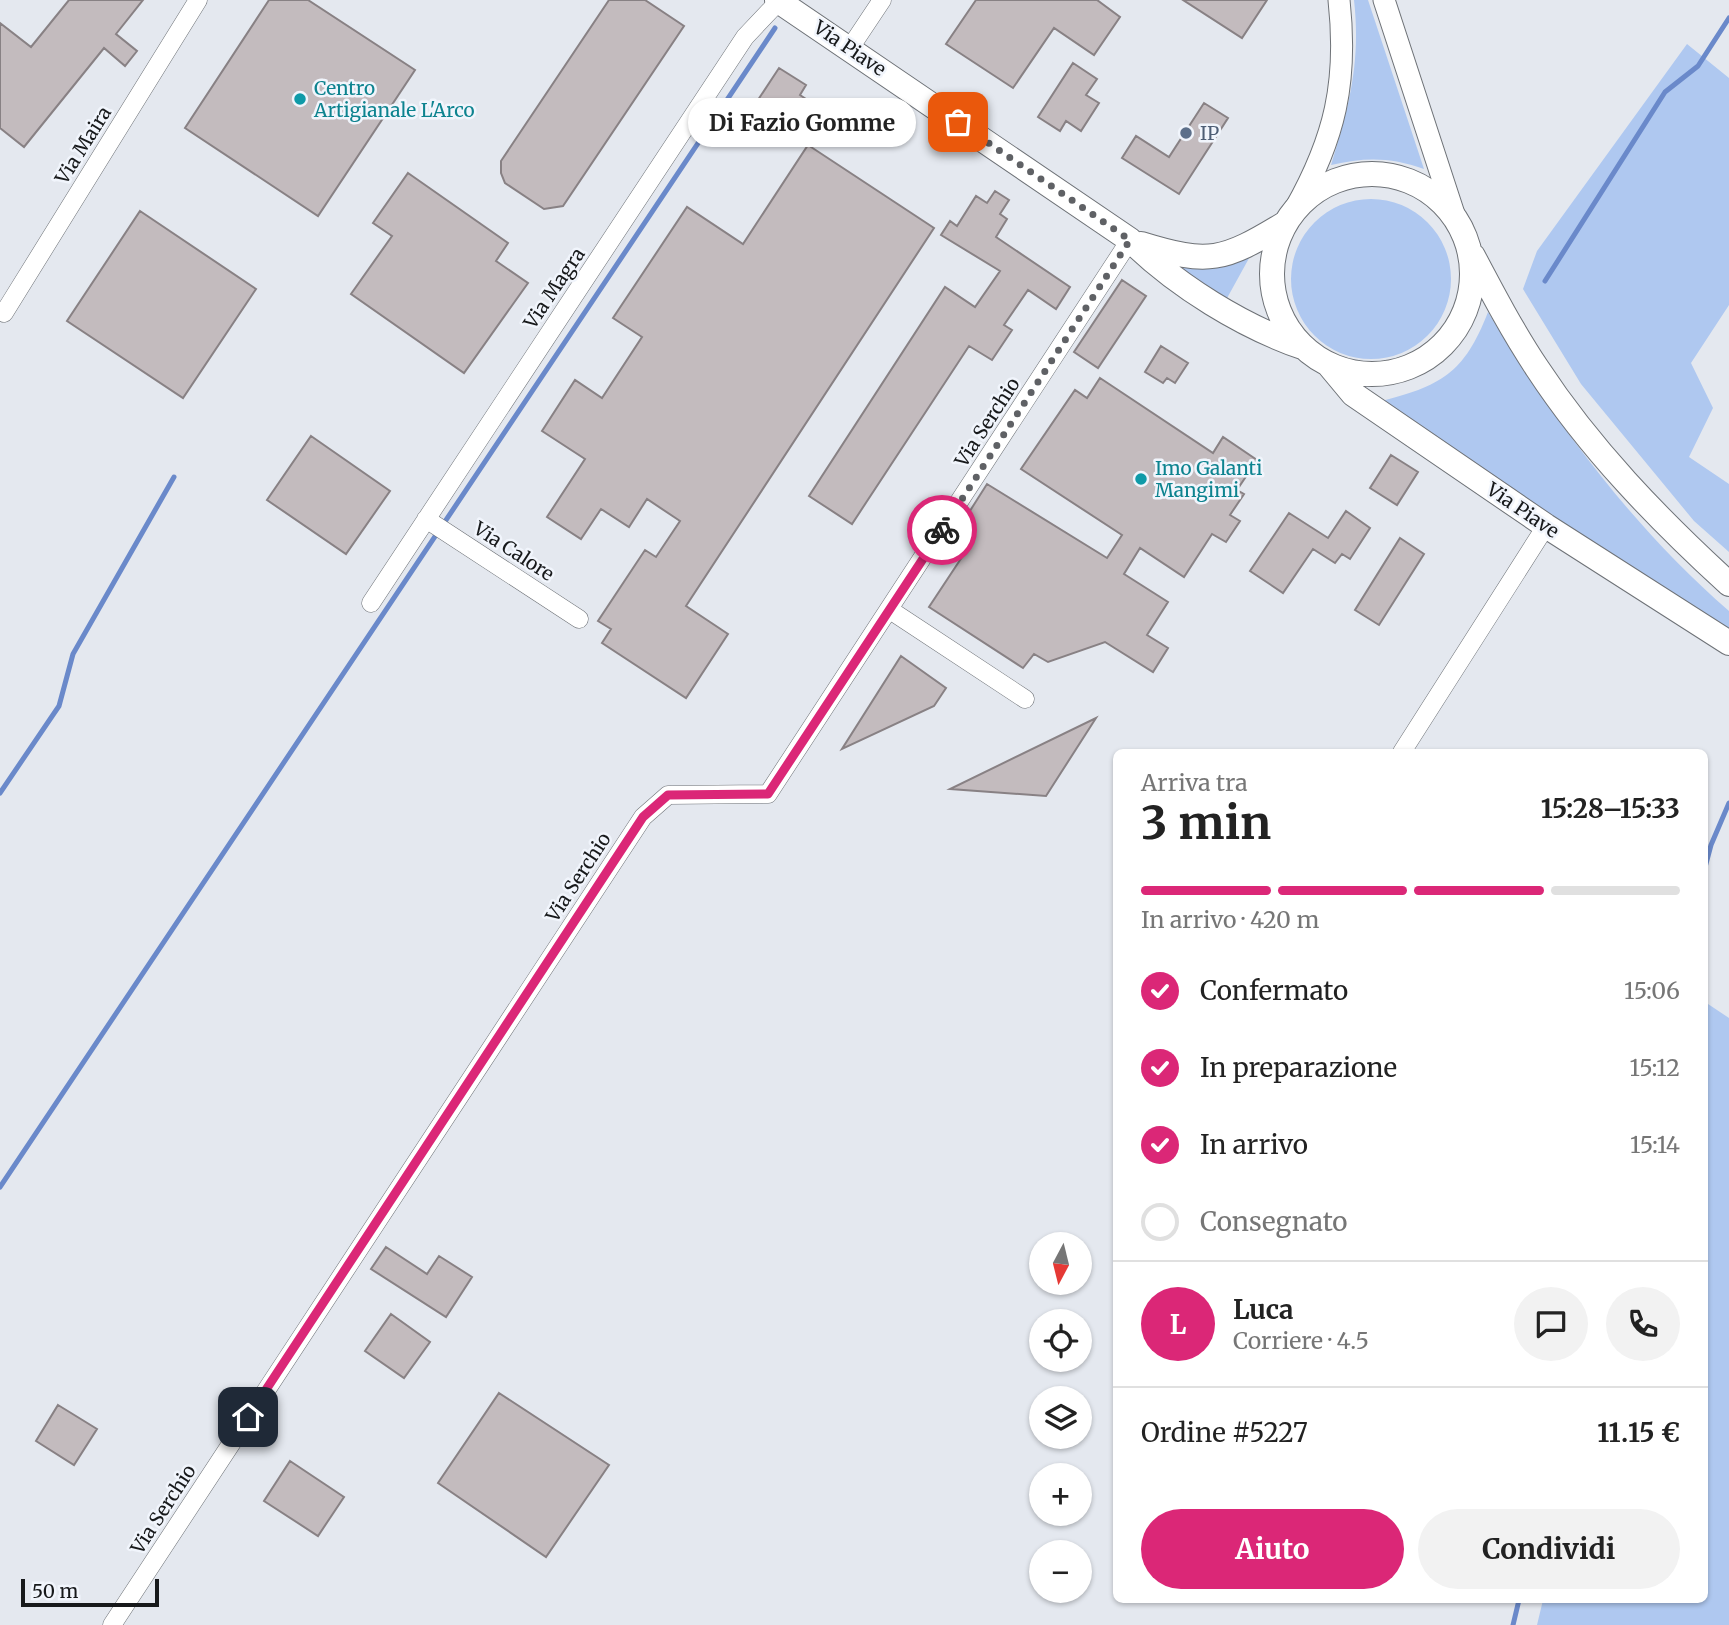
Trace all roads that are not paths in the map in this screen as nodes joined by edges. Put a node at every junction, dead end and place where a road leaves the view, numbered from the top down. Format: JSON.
{"nodes":[{"id":1,"x":198,"y":0,"type":"edge"},
{"id":2,"x":882,"y":0,"type":"edge"},
{"id":3,"x":1339,"y":0,"type":"edge"},
{"id":4,"x":1384,"y":0,"type":"edge"},
{"id":5,"x":778,"y":1,"type":"edge"},
{"id":6,"x":850,"y":48,"type":"junction"},
{"id":7,"x":1290,"y":217,"type":"junction"},
{"id":8,"x":1455,"y":217,"type":"junction"},
{"id":9,"x":1130,"y":240,"type":"junction"},
{"id":10,"x":1469,"y":249,"type":"junction"},
{"id":11,"x":4,"y":313,"type":"dead end"},
{"id":12,"x":1305,"y":348,"type":"junction"},
{"id":13,"x":1328,"y":364,"type":"junction"},
{"id":14,"x":426,"y":519,"type":"junction"},
{"id":15,"x":1546,"y":526,"type":"junction"},
{"id":16,"x":1729,"y":584,"type":"edge"},
{"id":17,"x":371,"y":603,"type":"dead end"},
{"id":18,"x":890,"y":610,"type":"junction"},
{"id":19,"x":579,"y":619,"type":"dead end"},
{"id":20,"x":1729,"y":643,"type":"edge"},
{"id":21,"x":1025,"y":699,"type":"dead end"},
{"id":22,"x":1404,"y":749,"type":"edge"},
{"id":23,"x":112,"y":1625,"type":"edge"}],
"edges":[{"from":1,"to":11,"type":"street","name":"Via Maira"},
{"from":2,"to":6,"type":"street"},
{"from":3,"to":7,"type":"street"},
{"from":4,"to":8,"type":"street"},
{"from":5,"to":6,"type":"main road","name":"Via Piave"},
{"from":5,"to":14,"type":"street","name":"Via Magra"},
{"from":6,"to":9,"type":"main road","name":"Via Piave"},
{"from":7,"to":8,"type":"main road"},
{"from":7,"to":9,"type":"main road","name":"Via Piave"},
{"from":7,"to":12,"type":"main road"},
{"from":8,"to":10,"type":"main road"},
{"from":9,"to":12,"type":"main road","name":"Via Piave"},
{"from":9,"to":18,"type":"street","name":"Via Serchio"},
{"from":10,"to":13,"type":"main road"},
{"from":10,"to":16,"type":"main road"},
{"from":12,"to":13,"type":"main road"},
{"from":13,"to":15,"type":"main road","name":"Via Piave"},
{"from":14,"to":17,"type":"street","name":"Via Magra"},
{"from":14,"to":19,"type":"street","name":"Via Calore"},
{"from":15,"to":20,"type":"main road","name":"Via Piave"},
{"from":15,"to":22,"type":"street"},
{"from":18,"to":21,"type":"street"},
{"from":18,"to":23,"type":"street","name":"Via Serchio"}]}
